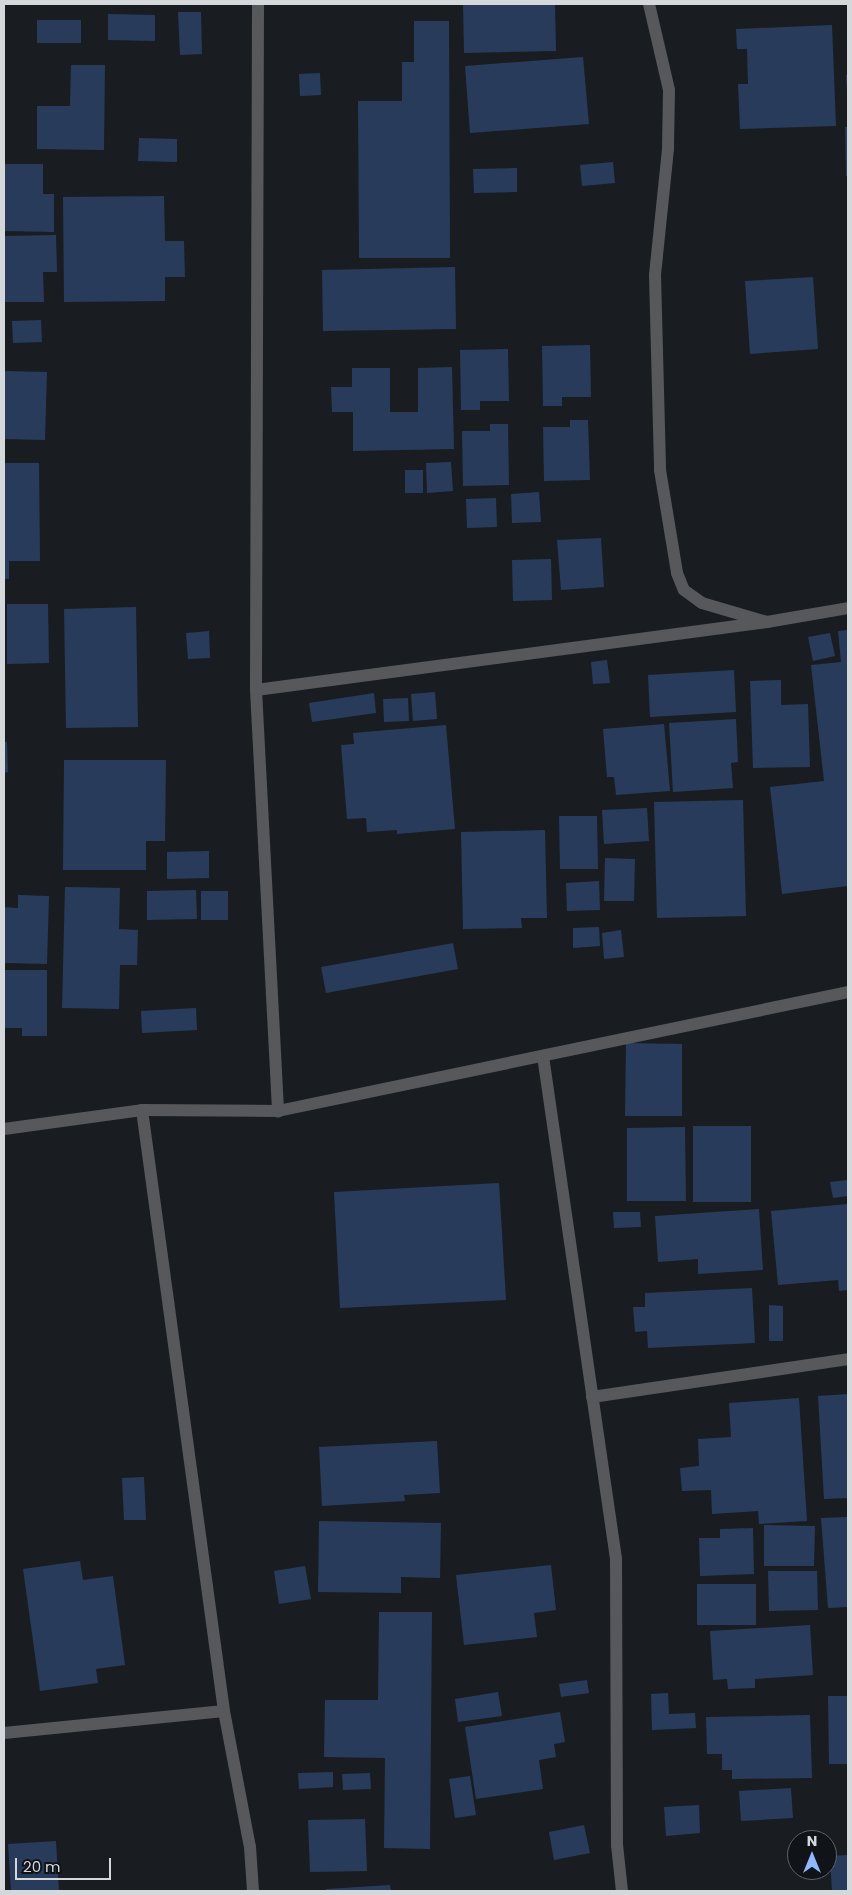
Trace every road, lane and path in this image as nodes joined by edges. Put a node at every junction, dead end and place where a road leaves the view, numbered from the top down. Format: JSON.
{"nodes":[{"id":1,"x":258,"y":4,"type":"edge"},
{"id":2,"x":649,"y":4,"type":"edge"},
{"id":3,"x":848,"y":608,"type":"edge"},
{"id":4,"x":767,"y":622,"type":"junction"},
{"id":5,"x":256,"y":690,"type":"junction"},
{"id":6,"x":848,"y":992,"type":"edge"},
{"id":7,"x":543,"y":1056,"type":"junction"},
{"id":8,"x":142,"y":1110,"type":"junction"},
{"id":9,"x":278,"y":1111,"type":"junction"},
{"id":10,"x":4,"y":1129,"type":"edge"},
{"id":11,"x":848,"y":1359,"type":"edge"},
{"id":12,"x":592,"y":1397,"type":"junction"},
{"id":13,"x":224,"y":1711,"type":"junction"},
{"id":14,"x":4,"y":1733,"type":"edge"},
{"id":15,"x":254,"y":1891,"type":"edge"},
{"id":16,"x":622,"y":1891,"type":"edge"}],
"edges":[{"from":1,"to":5,"type":"street"},
{"from":2,"to":4,"type":"street"},
{"from":3,"to":4,"type":"street"},
{"from":4,"to":5,"type":"street"},
{"from":5,"to":9,"type":"street"},
{"from":6,"to":7,"type":"street"},
{"from":7,"to":9,"type":"street"},
{"from":7,"to":12,"type":"street"},
{"from":8,"to":9,"type":"street"},
{"from":8,"to":10,"type":"street"},
{"from":8,"to":13,"type":"street"},
{"from":11,"to":12,"type":"street"},
{"from":12,"to":16,"type":"street"},
{"from":13,"to":14,"type":"street"},
{"from":13,"to":15,"type":"street"}]}
